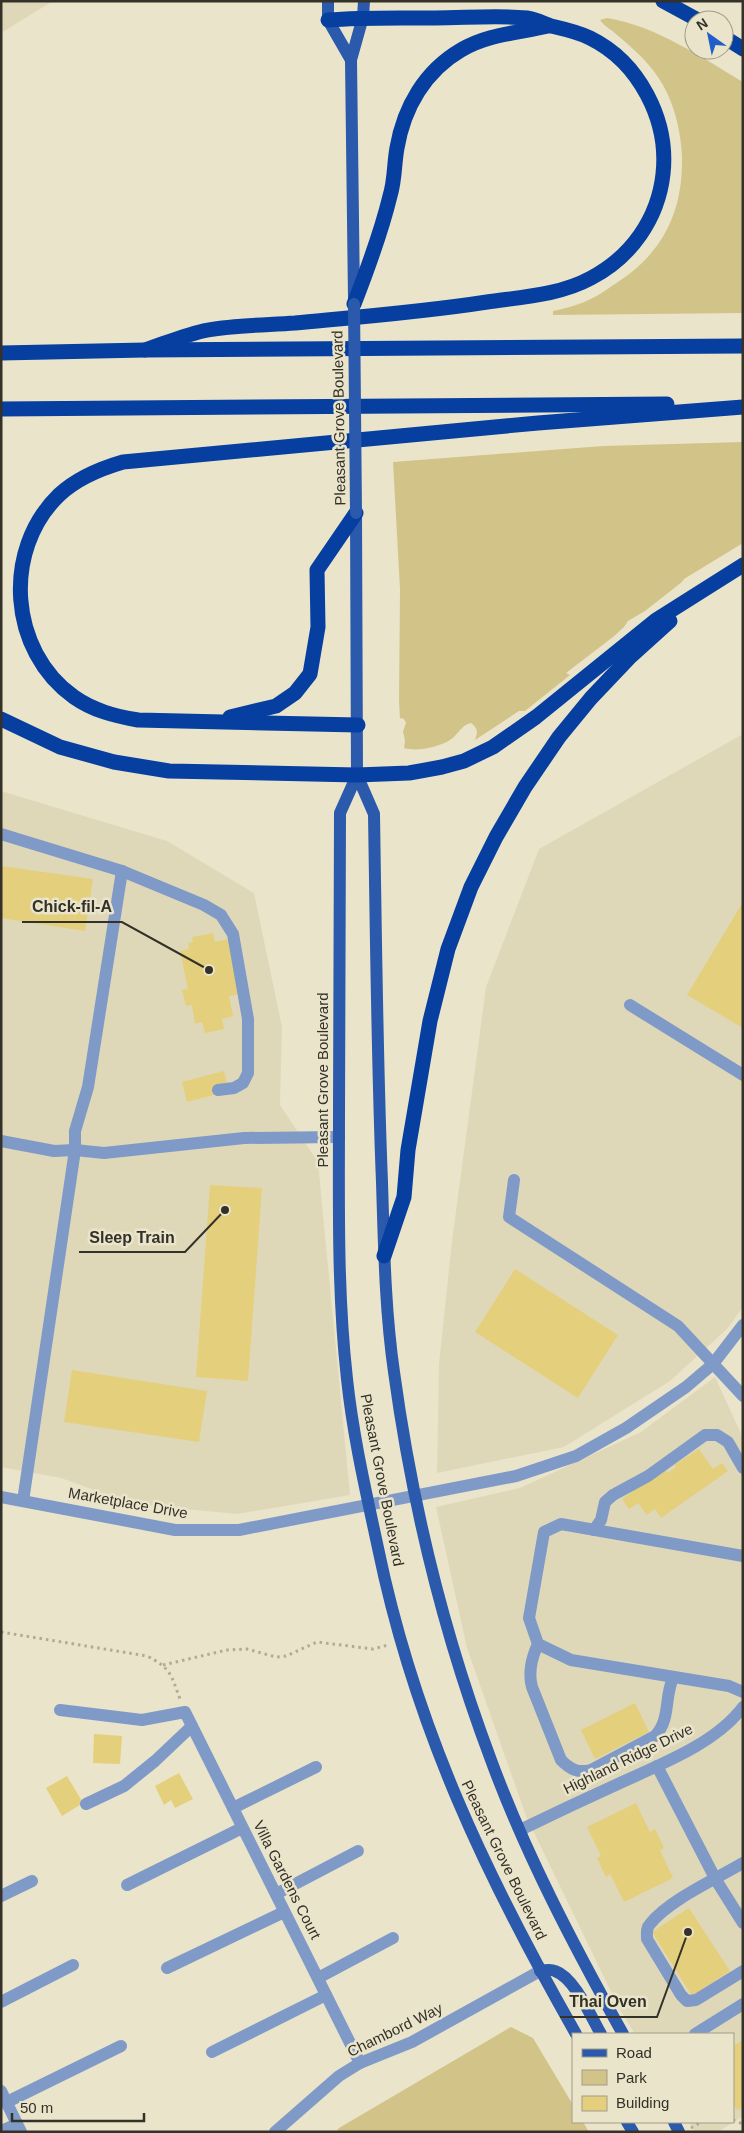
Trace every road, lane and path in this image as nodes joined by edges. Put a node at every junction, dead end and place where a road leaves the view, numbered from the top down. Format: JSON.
{"nodes":[{"id":1,"x":328,"y":1,"type":"edge"},
{"id":2,"x":364,"y":1,"type":"edge"},
{"id":3,"x":664,"y":1,"type":"edge"},
{"id":4,"x":684,"y":12,"type":"edge"},
{"id":5,"x":363,"y":17,"type":"junction"},
{"id":6,"x":328,"y":20,"type":"junction"},
{"id":7,"x":550,"y":25,"type":"junction"},
{"id":8,"x":351,"y":60,"type":"junction"},
{"id":9,"x":354,"y":304,"type":"junction"},
{"id":10,"x":743,"y":346,"type":"edge"},
{"id":11,"x":145,"y":350,"type":"junction"},
{"id":12,"x":1,"y":353,"type":"edge"},
{"id":13,"x":743,"y":403,"type":"edge"},
{"id":14,"x":743,"y":407,"type":"edge"},
{"id":15,"x":1,"y":409,"type":"edge"},
{"id":16,"x":356,"y":513,"type":"junction"},
{"id":17,"x":743,"y":565,"type":"edge"},
{"id":18,"x":696,"y":596,"type":"junction"},
{"id":19,"x":1,"y":720,"type":"edge"},
{"id":20,"x":210,"y":721,"type":"junction"},
{"id":21,"x":358,"y":725,"type":"junction"},
{"id":22,"x":357,"y":775,"type":"junction"},
{"id":23,"x":1,"y":834,"type":"edge"},
{"id":24,"x":122,"y":872,"type":"junction"},
{"id":25,"x":630,"y":1005,"type":"dead end"},
{"id":26,"x":743,"y":1075,"type":"edge"},
{"id":27,"x":218,"y":1090,"type":"dead end"},
{"id":28,"x":339,"y":1137,"type":"junction"},
{"id":29,"x":1,"y":1141,"type":"edge"},
{"id":30,"x":75,"y":1150,"type":"junction"},
{"id":31,"x":514,"y":1180,"type":"dead end"},
{"id":32,"x":384,"y":1256,"type":"junction"},
{"id":33,"x":743,"y":1325,"type":"edge"},
{"id":34,"x":713,"y":1364,"type":"junction"},
{"id":35,"x":743,"y":1396,"type":"edge"},
{"id":36,"x":743,"y":1468,"type":"edge"},
{"id":37,"x":415,"y":1496,"type":"junction"},
{"id":38,"x":1,"y":1497,"type":"edge"},
{"id":39,"x":23,"y":1501,"type":"junction"},
{"id":40,"x":368,"y":1505,"type":"junction"},
{"id":41,"x":594,"y":1530,"type":"junction"},
{"id":42,"x":743,"y":1556,"type":"edge"},
{"id":43,"x":1,"y":1632,"type":"edge"},
{"id":44,"x":401,"y":1643,"type":"junction"},
{"id":45,"x":538,"y":1644,"type":"junction"},
{"id":46,"x":164,"y":1664,"type":"junction"},
{"id":47,"x":673,"y":1678,"type":"junction"},
{"id":48,"x":743,"y":1692,"type":"edge"},
{"id":49,"x":743,"y":1707,"type":"edge"},
{"id":50,"x":60,"y":1710,"type":"dead end"},
{"id":51,"x":185,"y":1712,"type":"junction"},
{"id":52,"x":192,"y":1726,"type":"junction"},
{"id":53,"x":657,"y":1766,"type":"junction"},
{"id":54,"x":316,"y":1767,"type":"dead end"},
{"id":55,"x":86,"y":1804,"type":"dead end"},
{"id":56,"x":233,"y":1808,"type":"junction"},
{"id":57,"x":242,"y":1828,"type":"junction"},
{"id":58,"x":520,"y":1830,"type":"junction"},
{"id":59,"x":358,"y":1851,"type":"dead end"},
{"id":60,"x":743,"y":1863,"type":"edge"},
{"id":61,"x":716,"y":1880,"type":"junction"},
{"id":62,"x":32,"y":1881,"type":"dead end"},
{"id":63,"x":127,"y":1885,"type":"dead end"},
{"id":64,"x":276,"y":1894,"type":"junction"},
{"id":65,"x":1,"y":1896,"type":"edge"},
{"id":66,"x":284,"y":1912,"type":"junction"},
{"id":67,"x":743,"y":1923,"type":"edge"},
{"id":68,"x":393,"y":1938,"type":"dead end"},
{"id":69,"x":73,"y":1965,"type":"dead end"},
{"id":70,"x":167,"y":1968,"type":"dead end"},
{"id":71,"x":540,"y":1970,"type":"junction"},
{"id":72,"x":743,"y":1971,"type":"edge"},
{"id":73,"x":318,"y":1978,"type":"junction"},
{"id":74,"x":326,"y":1995,"type":"junction"},
{"id":75,"x":1,"y":2002,"type":"edge"},
{"id":76,"x":743,"y":2004,"type":"edge"},
{"id":77,"x":575,"y":2033,"type":"edge"},
{"id":78,"x":600,"y":2033,"type":"edge"},
{"id":79,"x":622,"y":2033,"type":"edge"},
{"id":80,"x":697,"y":2033,"type":"edge"},
{"id":81,"x":121,"y":2046,"type":"dead end"},
{"id":82,"x":212,"y":2052,"type":"dead end"},
{"id":83,"x":360,"y":2063,"type":"junction"},
{"id":84,"x":4,"y":2097,"type":"edge"},
{"id":85,"x":19,"y":2128,"type":"edge"},
{"id":86,"x":1,"y":2132,"type":"edge"},
{"id":87,"x":275,"y":2132,"type":"edge"}],
"edges":[{"from":1,"to":6,"type":"main road","name":"Pleasant Grove Boulevard"},
{"from":2,"to":5,"type":"main road","name":"Pleasant Grove Boulevard"},
{"from":3,"to":4,"type":"highway"},
{"from":5,"to":6,"type":"highway"},
{"from":5,"to":7,"type":"highway"},
{"from":5,"to":8,"type":"main road","name":"Pleasant Grove Boulevard"},
{"from":6,"to":8,"type":"main road","name":"Pleasant Grove Boulevard"},
{"from":7,"to":9,"type":"highway"},
{"from":7,"to":11,"type":"highway"},
{"from":8,"to":9,"type":"main road","name":"Pleasant Grove Boulevard"},
{"from":9,"to":16,"type":"main road","name":"Pleasant Grove Boulevard","bridge":true},
{"from":10,"to":11,"type":"highway"},
{"from":11,"to":12,"type":"highway"},
{"from":13,"to":15,"type":"highway"},
{"from":14,"to":20,"type":"highway"},
{"from":16,"to":20,"type":"highway"},
{"from":16,"to":21,"type":"main road","name":"Pleasant Grove Boulevard"},
{"from":17,"to":18,"type":"highway"},
{"from":18,"to":22,"type":"highway"},
{"from":18,"to":32,"type":"highway"},
{"from":19,"to":22,"type":"highway"},
{"from":20,"to":21,"type":"highway"},
{"from":21,"to":22,"type":"main road","name":"Pleasant Grove Boulevard"},
{"from":22,"to":28,"type":"main road","name":"Pleasant Grove Boulevard"},
{"from":22,"to":32,"type":"main road","name":"Pleasant Grove Boulevard"},
{"from":23,"to":24,"type":"street"},
{"from":24,"to":27,"type":"street"},
{"from":24,"to":30,"type":"street"},
{"from":25,"to":26,"type":"street"},
{"from":28,"to":30,"type":"street"},
{"from":28,"to":40,"type":"main road","name":"Pleasant Grove Boulevard"},
{"from":29,"to":30,"type":"street"},
{"from":30,"to":39,"type":"street"},
{"from":31,"to":34,"type":"street"},
{"from":32,"to":37,"type":"main road","name":"Pleasant Grove Boulevard"},
{"from":33,"to":34,"type":"street","name":"Marketplace Drive"},
{"from":34,"to":35,"type":"street"},
{"from":34,"to":37,"type":"street","name":"Marketplace Drive"},
{"from":36,"to":41,"type":"street"},
{"from":37,"to":40,"type":"street","name":"Marketplace Drive"},
{"from":37,"to":58,"type":"main road","name":"Pleasant Grove Boulevard"},
{"from":38,"to":39,"type":"street","name":"Marketplace Drive"},
{"from":39,"to":40,"type":"street","name":"Marketplace Drive"},
{"from":40,"to":44,"type":"main road","name":"Pleasant Grove Boulevard"},
{"from":41,"to":42,"type":"street"},
{"from":41,"to":45,"type":"street"},
{"from":43,"to":46,"type":"path"},
{"from":44,"to":46,"type":"path"},
{"from":44,"to":71,"type":"main road","name":"Pleasant Grove Boulevard"},
{"from":45,"to":47,"type":"street"},
{"from":45,"to":47,"type":"street"},
{"from":46,"to":51,"type":"path"},
{"from":47,"to":48,"type":"street"},
{"from":49,"to":53,"type":"street","name":"Highland Ridge Drive"},
{"from":50,"to":51,"type":"street"},
{"from":51,"to":52,"type":"street","name":"Villa Gardens Court"},
{"from":52,"to":55,"type":"street"},
{"from":52,"to":56,"type":"street","name":"Villa Gardens Court"},
{"from":53,"to":58,"type":"street","name":"Highland Ridge Drive"},
{"from":53,"to":61,"type":"street"},
{"from":54,"to":56,"type":"street"},
{"from":56,"to":57,"type":"street","name":"Villa Gardens Court"},
{"from":57,"to":63,"type":"street"},
{"from":57,"to":64,"type":"street","name":"Villa Gardens Court"},
{"from":58,"to":79,"type":"main road","name":"Pleasant Grove Boulevard"},
{"from":59,"to":64,"type":"street"},
{"from":60,"to":61,"type":"street"},
{"from":61,"to":67,"type":"street"},
{"from":61,"to":72,"type":"street"},
{"from":62,"to":65,"type":"street"},
{"from":64,"to":66,"type":"street","name":"Villa Gardens Court"},
{"from":66,"to":70,"type":"street"},
{"from":66,"to":73,"type":"street","name":"Villa Gardens Court"},
{"from":68,"to":73,"type":"street"},
{"from":69,"to":75,"type":"street"},
{"from":71,"to":77,"type":"main road","name":"Pleasant Grove Boulevard"},
{"from":71,"to":78,"type":"main road"},
{"from":71,"to":83,"type":"street","name":"Chambord Way"},
{"from":73,"to":74,"type":"street","name":"Villa Gardens Court"},
{"from":74,"to":82,"type":"street"},
{"from":74,"to":83,"type":"street","name":"Villa Gardens Court"},
{"from":76,"to":80,"type":"street"},
{"from":81,"to":84,"type":"street"},
{"from":83,"to":87,"type":"street","name":"Chambord Way"},
{"from":84,"to":85,"type":"street"},
{"from":85,"to":86,"type":"street"}]}
